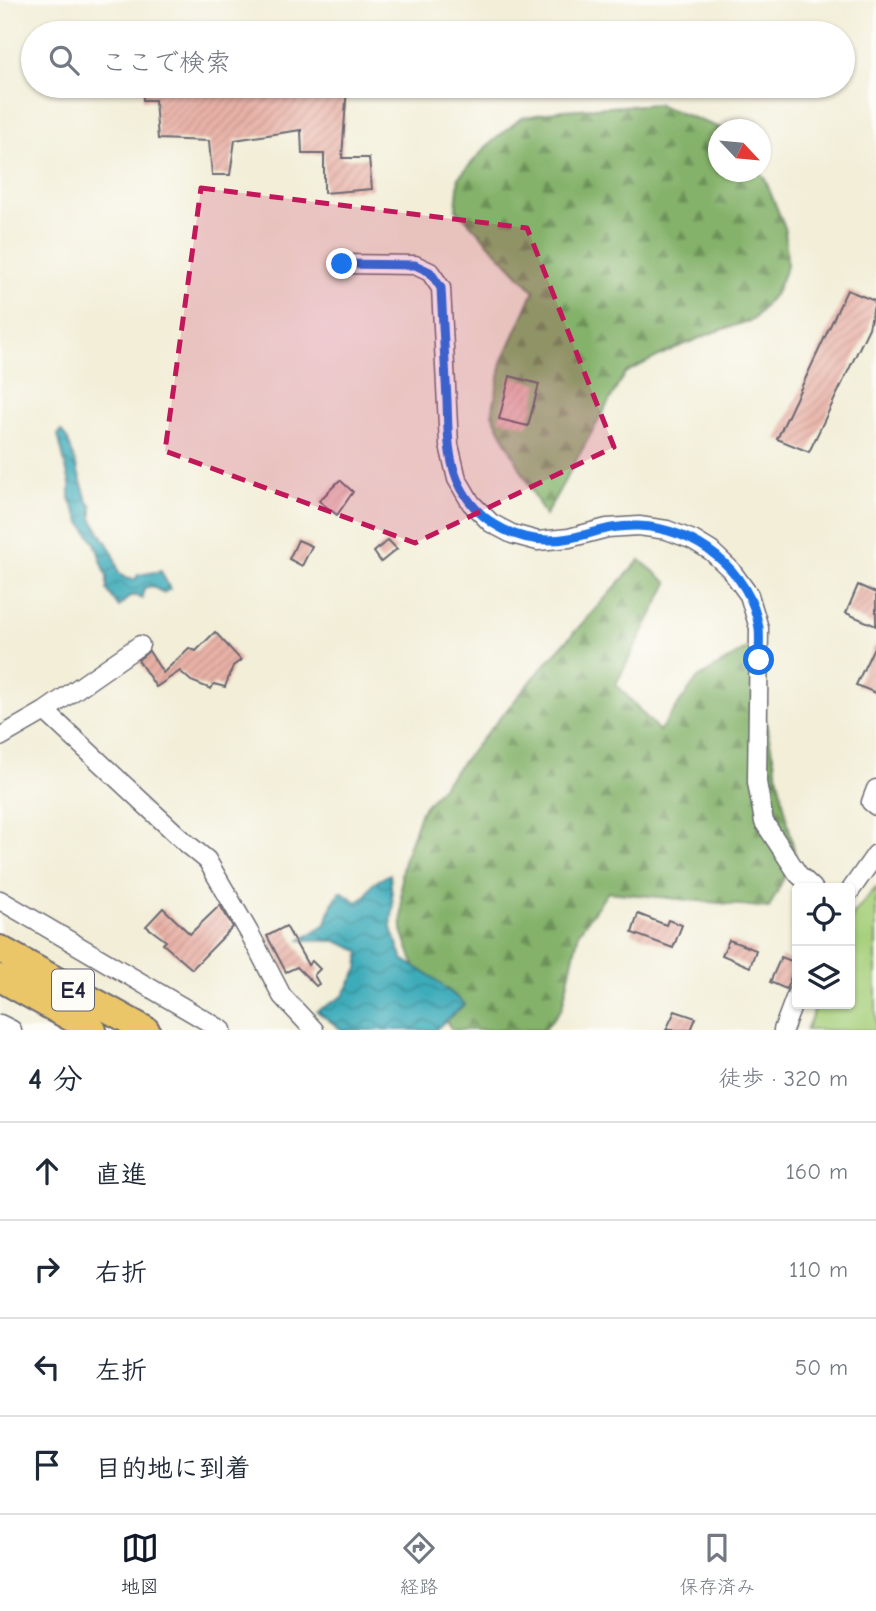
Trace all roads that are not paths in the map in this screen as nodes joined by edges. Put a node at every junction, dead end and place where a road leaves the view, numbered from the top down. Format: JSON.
{"nodes":[{"id":1,"x":342,"y":264,"type":"dead end"},
{"id":2,"x":140,"y":645,"type":"dead end"},
{"id":3,"x":45,"y":712,"type":"junction"},
{"id":4,"x":0,"y":737,"type":"edge"},
{"id":5,"x":876,"y":789,"type":"edge"},
{"id":6,"x":876,"y":806,"type":"edge"},
{"id":7,"x":876,"y":854,"type":"edge"},
{"id":8,"x":808,"y":883,"type":"edge"},
{"id":9,"x":855,"y":884,"type":"edge"},
{"id":10,"x":0,"y":900,"type":"edge"},
{"id":11,"x":0,"y":949,"type":"edge"},
{"id":12,"x":0,"y":978,"type":"edge"},
{"id":13,"x":792,"y":1006,"type":"edge"},
{"id":14,"x":0,"y":1024,"type":"edge"},
{"id":15,"x":12,"y":1030,"type":"edge"},
{"id":16,"x":93,"y":1030,"type":"edge"},
{"id":17,"x":146,"y":1030,"type":"edge"},
{"id":18,"x":222,"y":1030,"type":"edge"},
{"id":19,"x":314,"y":1030,"type":"edge"},
{"id":20,"x":783,"y":1030,"type":"edge"}],
"edges":[{"from":1,"to":8,"type":"street"},
{"from":2,"to":3,"type":"street"},
{"from":3,"to":4,"type":"street"},
{"from":3,"to":19,"type":"street"},
{"from":5,"to":6,"type":"street"},
{"from":7,"to":9,"type":"street"},
{"from":10,"to":18,"type":"street"},
{"from":11,"to":17,"type":"highway","number":"E4"},
{"from":12,"to":16,"type":"highway","number":"E4"},
{"from":13,"to":20,"type":"street"},
{"from":14,"to":15,"type":"street"}]}
